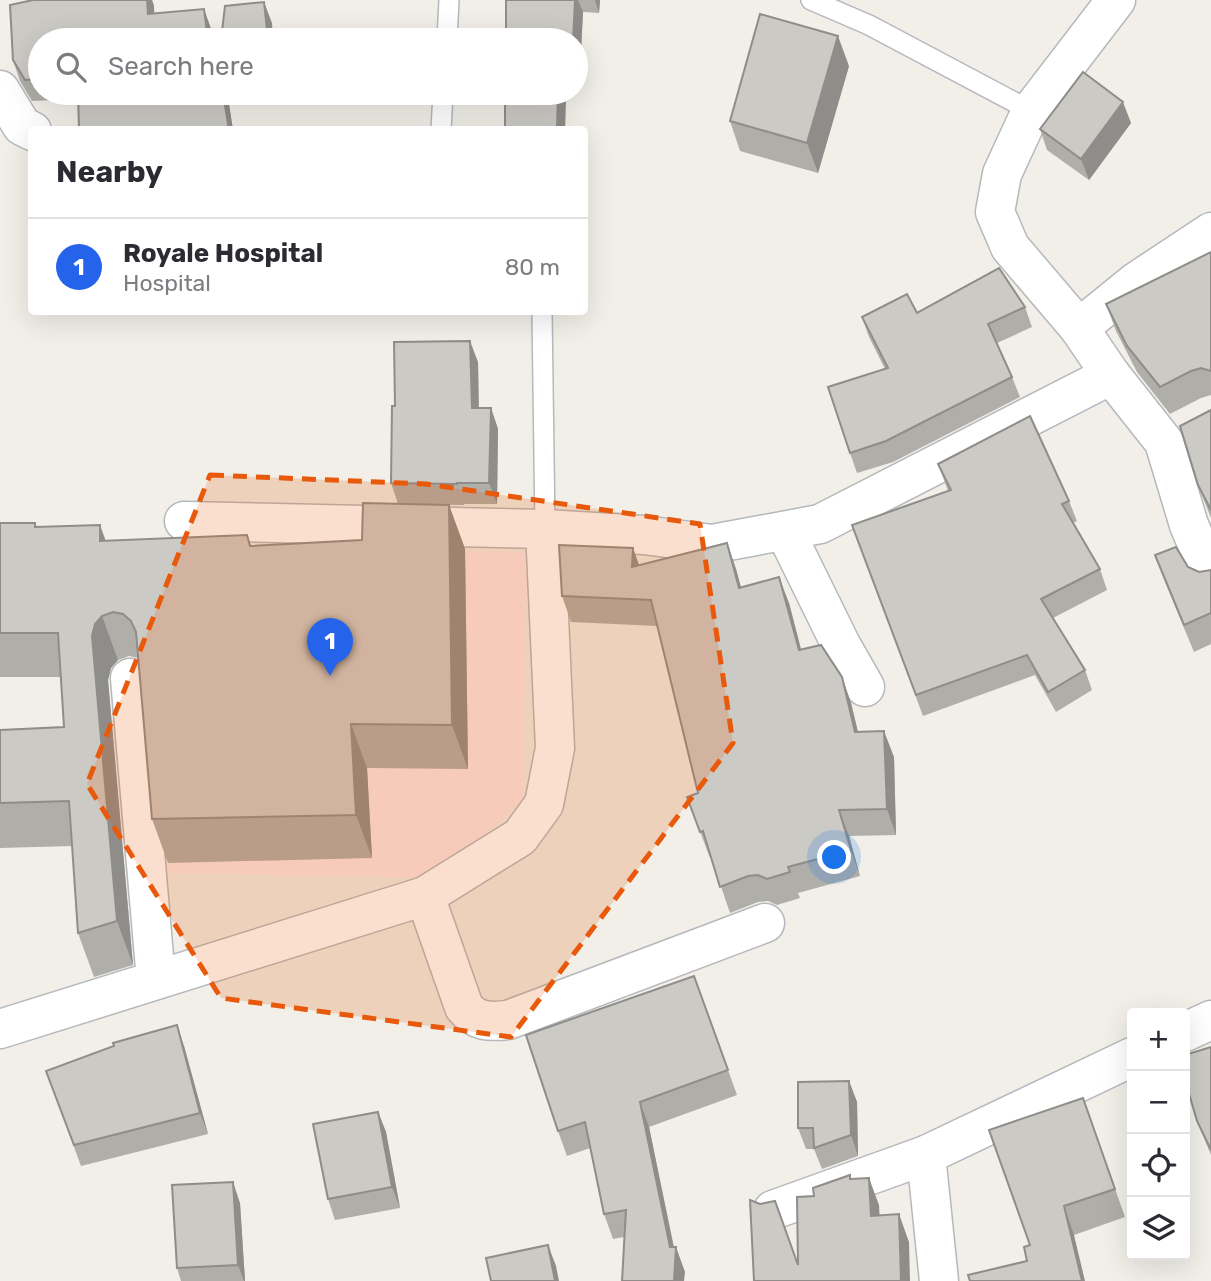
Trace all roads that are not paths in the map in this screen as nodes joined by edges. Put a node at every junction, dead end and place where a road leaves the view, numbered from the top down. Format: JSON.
{"nodes":[{"id":1,"x":449,"y":0,"type":"edge"},
{"id":2,"x":811,"y":0,"type":"edge"},
{"id":3,"x":1116,"y":0,"type":"edge"},
{"id":4,"x":448,"y":28,"type":"edge"},
{"id":5,"x":0,"y":90,"type":"edge"},
{"id":6,"x":442,"y":105,"type":"edge"},
{"id":7,"x":1031,"y":111,"type":"junction"},
{"id":8,"x":441,"y":126,"type":"edge"},
{"id":9,"x":28,"y":129,"type":"edge"},
{"id":10,"x":1211,"y":232,"type":"edge"},
{"id":11,"x":542,"y":315,"type":"edge"},
{"id":12,"x":1079,"y":328,"type":"junction"},
{"id":13,"x":1111,"y":375,"type":"junction"},
{"id":14,"x":1199,"y":423,"type":"edge"},
{"id":15,"x":1164,"y":442,"type":"junction"},
{"id":16,"x":184,"y":521,"type":"dead end"},
{"id":17,"x":545,"y":528,"type":"junction"},
{"id":18,"x":785,"y":531,"type":"junction"},
{"id":19,"x":1211,"y":577,"type":"edge"},
{"id":20,"x":130,"y":678,"type":"dead end"},
{"id":21,"x":865,"y":687,"type":"dead end"},
{"id":22,"x":425,"y":896,"type":"junction"},
{"id":23,"x":765,"y":923,"type":"dead end"},
{"id":24,"x":156,"y":980,"type":"junction"},
{"id":25,"x":1211,"y":1020,"type":"edge"},
{"id":26,"x":0,"y":1029,"type":"edge"},
{"id":27,"x":1190,"y":1030,"type":"edge"},
{"id":28,"x":1127,"y":1059,"type":"edge"},
{"id":29,"x":926,"y":1155,"type":"junction"},
{"id":30,"x":773,"y":1210,"type":"edge"},
{"id":31,"x":939,"y":1281,"type":"edge"}],
"edges":[{"from":1,"to":4,"type":"lane"},
{"from":2,"to":7,"type":"lane"},
{"from":3,"to":7,"type":"street"},
{"from":5,"to":9,"type":"street"},
{"from":6,"to":8,"type":"lane"},
{"from":7,"to":12,"type":"street"},
{"from":10,"to":12,"type":"street"},
{"from":11,"to":17,"type":"lane"},
{"from":12,"to":13,"type":"street"},
{"from":13,"to":15,"type":"street"},
{"from":13,"to":18,"type":"street"},
{"from":14,"to":15,"type":"street"},
{"from":15,"to":19,"type":"street"},
{"from":16,"to":17,"type":"street"},
{"from":17,"to":18,"type":"street"},
{"from":17,"to":22,"type":"street"},
{"from":18,"to":21,"type":"street"},
{"from":20,"to":24,"type":"street"},
{"from":22,"to":23,"type":"street"},
{"from":22,"to":24,"type":"street"},
{"from":24,"to":26,"type":"street"},
{"from":25,"to":27,"type":"street"},
{"from":28,"to":29,"type":"street"},
{"from":29,"to":30,"type":"street"},
{"from":29,"to":31,"type":"street"}]}
